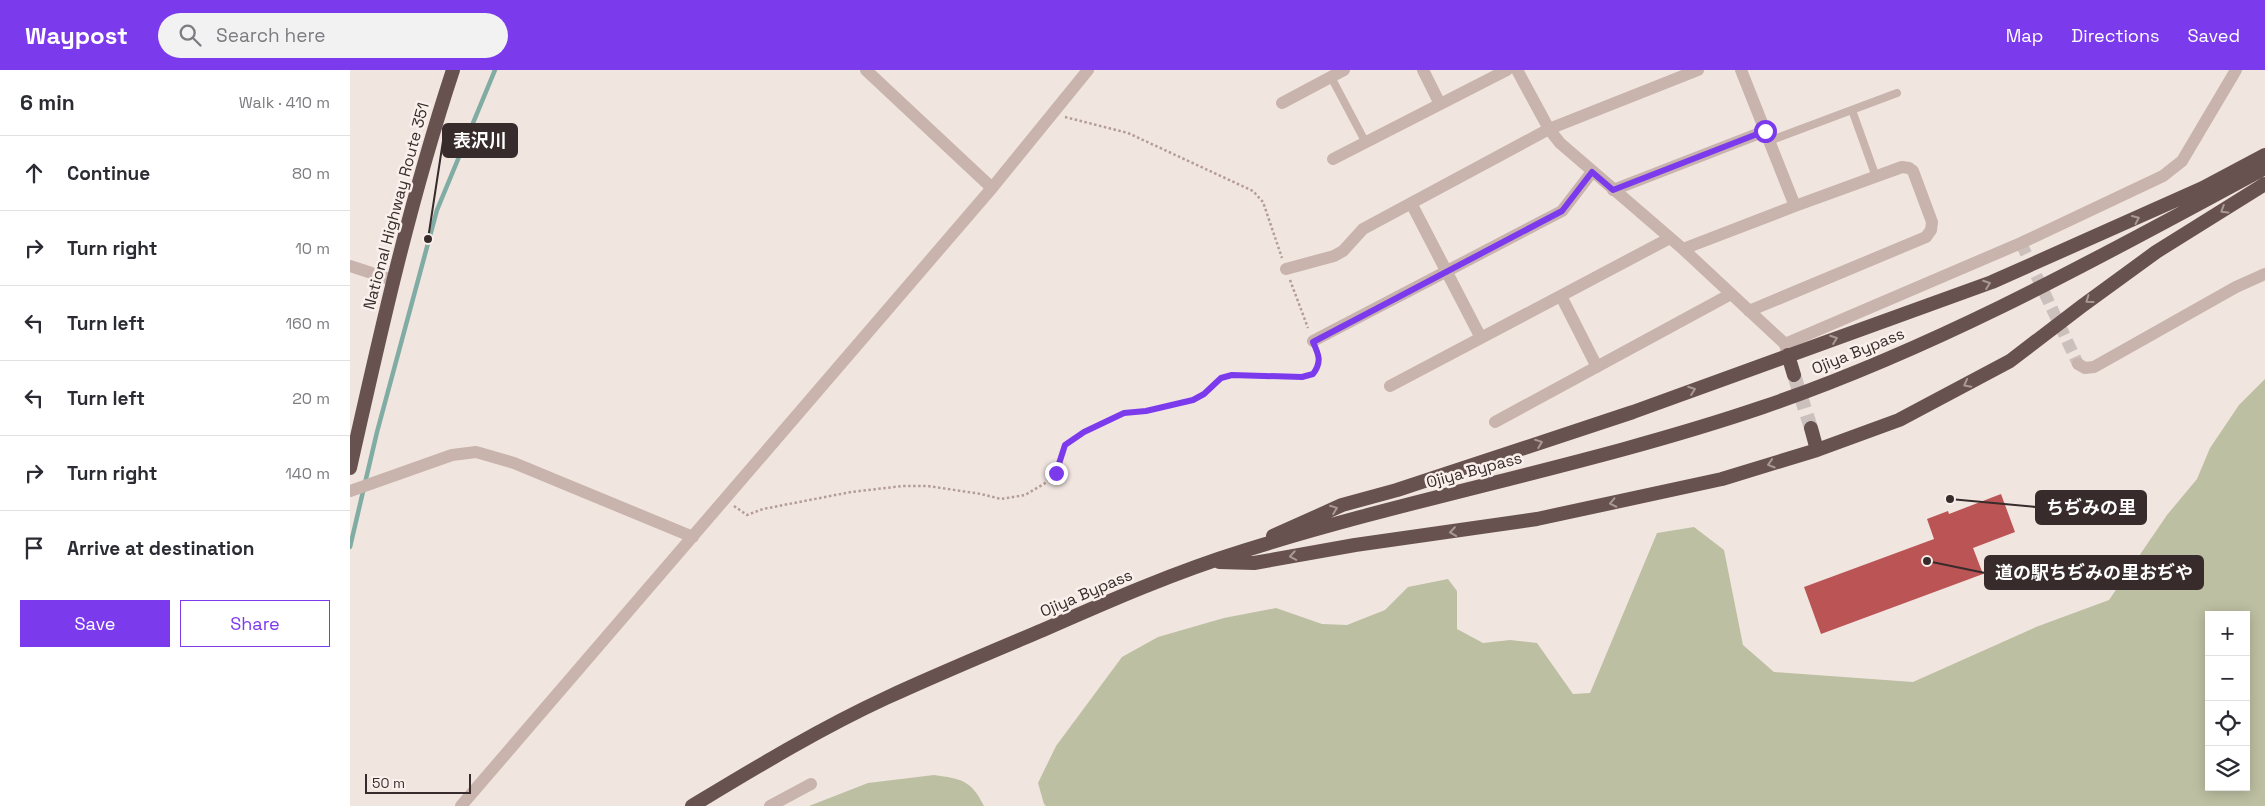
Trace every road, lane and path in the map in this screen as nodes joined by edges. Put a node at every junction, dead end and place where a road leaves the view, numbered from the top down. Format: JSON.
{"nodes":[{"id":1,"x":453,"y":70,"type":"edge"},
{"id":2,"x":866,"y":70,"type":"edge"},
{"id":3,"x":1088,"y":70,"type":"edge"},
{"id":4,"x":1344,"y":70,"type":"edge"},
{"id":5,"x":1422,"y":70,"type":"edge"},
{"id":6,"x":1507,"y":70,"type":"edge"},
{"id":7,"x":1517,"y":70,"type":"edge"},
{"id":8,"x":1698,"y":70,"type":"edge"},
{"id":9,"x":1741,"y":70,"type":"edge"},
{"id":10,"x":2236,"y":70,"type":"edge"},
{"id":11,"x":1331,"y":77,"type":"junction"},
{"id":12,"x":1896,"y":94,"type":"dead end"},
{"id":13,"x":1282,"y":102,"type":"dead end"},
{"id":14,"x":1440,"y":104,"type":"junction"},
{"id":15,"x":1852,"y":110,"type":"junction"},
{"id":16,"x":1051,"y":114,"type":"junction"},
{"id":17,"x":1549,"y":129,"type":"junction"},
{"id":18,"x":1767,"y":136,"type":"junction"},
{"id":19,"x":1366,"y":143,"type":"junction"},
{"id":20,"x":2265,"y":154,"type":"edge"},
{"id":21,"x":1333,"y":159,"type":"dead end"},
{"id":22,"x":2265,"y":168,"type":"edge"},
{"id":23,"x":1592,"y":172,"type":"junction"},
{"id":24,"x":1876,"y":177,"type":"junction"},
{"id":25,"x":2265,"y":184,"type":"edge"},
{"id":26,"x":992,"y":188,"type":"junction"},
{"id":27,"x":1613,"y":190,"type":"junction"},
{"id":28,"x":1411,"y":203,"type":"junction"},
{"id":29,"x":1795,"y":206,"type":"junction"},
{"id":30,"x":1670,"y":238,"type":"junction"},
{"id":31,"x":1683,"y":249,"type":"junction"},
{"id":32,"x":350,"y":266,"type":"edge"},
{"id":33,"x":1286,"y":269,"type":"junction"},
{"id":34,"x":1446,"y":271,"type":"junction"},
{"id":35,"x":2265,"y":274,"type":"edge"},
{"id":36,"x":393,"y":280,"type":"junction"},
{"id":37,"x":1731,"y":294,"type":"junction"},
{"id":38,"x":1561,"y":296,"type":"junction"},
{"id":39,"x":1750,"y":311,"type":"junction"},
{"id":40,"x":1481,"y":338,"type":"junction"},
{"id":41,"x":1313,"y":342,"type":"junction"},
{"id":42,"x":1786,"y":349,"type":"junction"},
{"id":43,"x":2078,"y":364,"type":"dead end"},
{"id":44,"x":1597,"y":367,"type":"junction"},
{"id":45,"x":1794,"y":375,"type":"tunnel mouth"},
{"id":46,"x":1390,"y":386,"type":"dead end"},
{"id":47,"x":1495,"y":422,"type":"dead end"},
{"id":48,"x":1811,"y":428,"type":"tunnel mouth"},
{"id":49,"x":1817,"y":450,"type":"junction"},
{"id":50,"x":350,"y":468,"type":"edge"},
{"id":51,"x":355,"y":490,"type":"edge"},
{"id":52,"x":727,"y":497,"type":"junction"},
{"id":53,"x":693,"y":537,"type":"junction"},
{"id":54,"x":1242,"y":551,"type":"junction"},
{"id":55,"x":1211,"y":562,"type":"junction"},
{"id":56,"x":811,"y":784,"type":"dead end"},
{"id":57,"x":461,"y":806,"type":"edge"},
{"id":58,"x":692,"y":806,"type":"edge"},
{"id":59,"x":770,"y":806,"type":"edge"}],
"edges":[{"from":1,"to":36,"type":"highway","name":"National Highway Route 351"},
{"from":2,"to":26,"type":"street"},
{"from":3,"to":16,"type":"street"},
{"from":4,"to":11,"type":"street"},
{"from":5,"to":14,"type":"street"},
{"from":6,"to":14,"type":"street"},
{"from":7,"to":17,"type":"street"},
{"from":8,"to":17,"type":"street"},
{"from":9,"to":18,"type":"street"},
{"from":10,"to":42,"type":"street"},
{"from":11,"to":13,"type":"street"},
{"from":11,"to":19,"type":"lane"},
{"from":12,"to":15,"type":"lane"},
{"from":14,"to":19,"type":"street"},
{"from":15,"to":18,"type":"lane"},
{"from":15,"to":24,"type":"lane"},
{"from":16,"to":26,"type":"street"},
{"from":16,"to":33,"type":"path"},
{"from":17,"to":23,"type":"street"},
{"from":17,"to":28,"type":"street"},
{"from":18,"to":27,"type":"street"},
{"from":18,"to":29,"type":"street"},
{"from":19,"to":21,"type":"street"},
{"from":42,"to":20,"type":"highway","one_way":true},
{"from":22,"to":54,"type":"highway","name":"Ojiya Bypass"},
{"from":23,"to":27,"type":"street"},
{"from":23,"to":34,"type":"street"},
{"from":24,"to":29,"type":"street"},
{"from":24,"to":39,"type":"street"},
{"from":25,"to":49,"type":"highway","one_way":true},
{"from":26,"to":52,"type":"street"},
{"from":27,"to":30,"type":"street"},
{"from":28,"to":33,"type":"street"},
{"from":28,"to":34,"type":"street"},
{"from":29,"to":31,"type":"street"},
{"from":30,"to":31,"type":"street"},
{"from":30,"to":38,"type":"street"},
{"from":31,"to":37,"type":"street"},
{"from":32,"to":36,"type":"street"},
{"from":33,"to":41,"type":"path"},
{"from":34,"to":40,"type":"street"},
{"from":34,"to":41,"type":"street"},
{"from":35,"to":43,"type":"street"},
{"from":36,"to":50,"type":"highway","name":"National Highway Route 351"},
{"from":37,"to":39,"type":"street"},
{"from":37,"to":44,"type":"street"},
{"from":38,"to":40,"type":"street"},
{"from":38,"to":44,"type":"street"},
{"from":39,"to":42,"type":"street"},
{"from":40,"to":46,"type":"street"},
{"from":41,"to":52,"type":"path"},
{"from":42,"to":45,"type":"highway"},
{"from":54,"to":42,"type":"highway","one_way":true},
{"from":44,"to":47,"type":"street"},
{"from":48,"to":49,"type":"highway"},
{"from":49,"to":55,"type":"highway","one_way":true},
{"from":51,"to":53,"type":"street"},
{"from":52,"to":53,"type":"street"},
{"from":53,"to":57,"type":"street"},
{"from":54,"to":55,"type":"highway","name":"Ojiya Bypass"},
{"from":55,"to":58,"type":"highway","name":"Ojiya Bypass"},
{"from":56,"to":59,"type":"street"}]}
